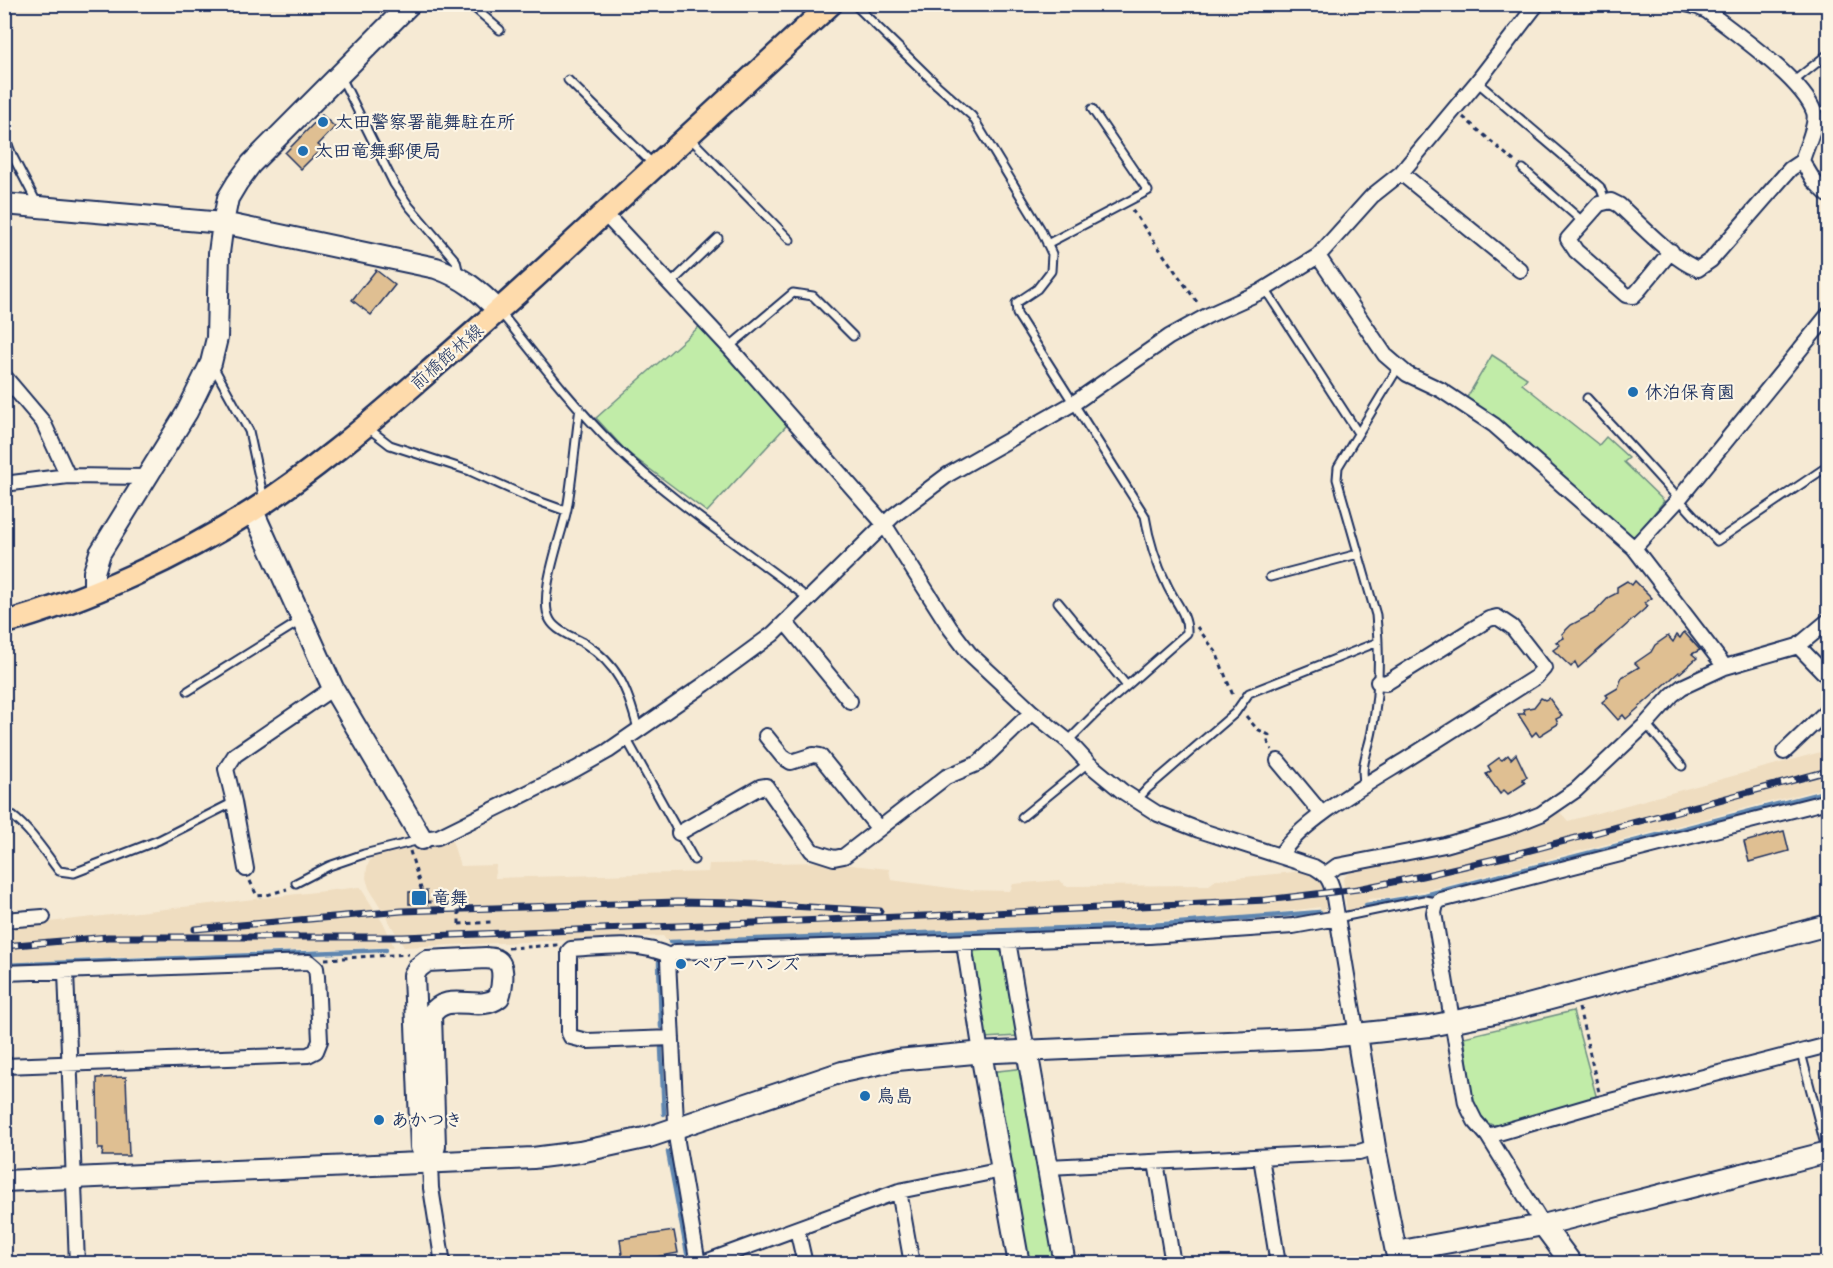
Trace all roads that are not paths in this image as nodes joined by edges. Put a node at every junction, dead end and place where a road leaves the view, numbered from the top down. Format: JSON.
{"nodes":[{"id":1,"x":410,"y":4,"type":"edge"},
{"id":2,"x":470,"y":4,"type":"edge"},
{"id":3,"x":831,"y":4,"type":"edge"},
{"id":4,"x":855,"y":4,"type":"edge"},
{"id":5,"x":1538,"y":4,"type":"edge"},
{"id":6,"x":1686,"y":4,"type":"edge"},
{"id":7,"x":500,"y":30,"type":"dead end"},
{"id":8,"x":1828,"y":54,"type":"edge"},
{"id":9,"x":339,"y":74,"type":"junction"},
{"id":10,"x":568,"y":80,"type":"dead end"},
{"id":11,"x":1794,"y":81,"type":"junction"},
{"id":12,"x":1477,"y":82,"type":"junction"},
{"id":13,"x":1092,"y":109,"type":"dead end"},
{"id":14,"x":4,"y":134,"type":"edge"},
{"id":15,"x":688,"y":136,"type":"junction"},
{"id":16,"x":1802,"y":161,"type":"junction"},
{"id":17,"x":655,"y":166,"type":"junction"},
{"id":18,"x":1523,"y":169,"type":"road end"},
{"id":19,"x":1401,"y":173,"type":"junction"},
{"id":20,"x":1828,"y":195,"type":"edge"},
{"id":21,"x":1606,"y":202,"type":"junction"},
{"id":22,"x":4,"y":204,"type":"edge"},
{"id":23,"x":39,"y":207,"type":"junction"},
{"id":24,"x":604,"y":213,"type":"junction"},
{"id":25,"x":1582,"y":221,"type":"junction"},
{"id":26,"x":223,"y":223,"type":"junction"},
{"id":27,"x":718,"y":238,"type":"dead end"},
{"id":28,"x":790,"y":240,"type":"dead end"},
{"id":29,"x":1047,"y":244,"type":"junction"},
{"id":30,"x":1671,"y":251,"type":"junction"},
{"id":31,"x":1318,"y":256,"type":"junction"},
{"id":32,"x":1520,"y":270,"type":"dead end"},
{"id":33,"x":459,"y":277,"type":"junction"},
{"id":34,"x":670,"y":284,"type":"junction"},
{"id":35,"x":1265,"y":289,"type":"junction"},
{"id":36,"x":499,"y":311,"type":"junction"},
{"id":37,"x":1828,"y":315,"type":"edge"},
{"id":38,"x":853,"y":336,"type":"dead end"},
{"id":39,"x":729,"y":347,"type":"junction"},
{"id":40,"x":211,"y":363,"type":"junction"},
{"id":41,"x":1398,"y":368,"type":"junction"},
{"id":42,"x":4,"y":376,"type":"edge"},
{"id":43,"x":1587,"y":398,"type":"dead end"},
{"id":44,"x":1074,"y":403,"type":"junction"},
{"id":45,"x":580,"y":408,"type":"junction"},
{"id":46,"x":366,"y":426,"type":"junction"},
{"id":47,"x":1358,"y":433,"type":"junction"},
{"id":48,"x":1828,"y":466,"type":"edge"},
{"id":49,"x":68,"y":476,"type":"junction"},
{"id":50,"x":147,"y":477,"type":"junction"},
{"id":51,"x":4,"y":484,"type":"edge"},
{"id":52,"x":1678,"y":500,"type":"junction"},
{"id":53,"x":259,"y":506,"type":"junction"},
{"id":54,"x":566,"y":511,"type":"junction"},
{"id":55,"x":884,"y":524,"type":"junction"},
{"id":56,"x":1634,"y":548,"type":"junction"},
{"id":57,"x":1358,"y":554,"type":"junction"},
{"id":58,"x":1270,"y":577,"type":"dead end"},
{"id":59,"x":94,"y":591,"type":"junction"},
{"id":60,"x":809,"y":598,"type":"junction"},
{"id":61,"x":1058,"y":602,"type":"dead end"},
{"id":62,"x":302,"y":620,"type":"junction"},
{"id":63,"x":1828,"y":621,"type":"edge"},
{"id":64,"x":785,"y":622,"type":"junction"},
{"id":65,"x":4,"y":623,"type":"edge"},
{"id":66,"x":1378,"y":642,"type":"junction"},
{"id":67,"x":1798,"y":646,"type":"junction"},
{"id":68,"x":1725,"y":667,"type":"junction"},
{"id":69,"x":1828,"y":678,"type":"edge"},
{"id":70,"x":1378,"y":682,"type":"junction"},
{"id":71,"x":1126,"y":686,"type":"junction"},
{"id":72,"x":333,"y":688,"type":"junction"},
{"id":73,"x":188,"y":692,"type":"dead end"},
{"id":74,"x":850,"y":701,"type":"dead end"},
{"id":75,"x":1828,"y":710,"type":"edge"},
{"id":76,"x":1032,"y":712,"type":"junction"},
{"id":77,"x":1646,"y":724,"type":"junction"},
{"id":78,"x":638,"y":729,"type":"junction"},
{"id":79,"x":766,"y":736,"type":"dead end"},
{"id":80,"x":626,"y":738,"type":"junction"},
{"id":81,"x":1068,"y":741,"type":"junction"},
{"id":82,"x":1784,"y":752,"type":"dead end"},
{"id":83,"x":1278,"y":761,"type":"road end"},
{"id":84,"x":1088,"y":763,"type":"junction"},
{"id":85,"x":1682,"y":766,"type":"dead end"},
{"id":86,"x":1365,"y":785,"type":"junction"},
{"id":87,"x":1136,"y":801,"type":"junction"},
{"id":88,"x":1828,"y":801,"type":"edge"},
{"id":89,"x":234,"y":802,"type":"junction"},
{"id":90,"x":4,"y":810,"type":"edge"},
{"id":91,"x":1322,"y":814,"type":"junction"},
{"id":92,"x":1022,"y":817,"type":"dead end"},
{"id":93,"x":879,"y":829,"type":"junction"},
{"id":94,"x":679,"y":833,"type":"junction"},
{"id":95,"x":415,"y":842,"type":"junction"},
{"id":96,"x":1280,"y":856,"type":"junction"},
{"id":97,"x":694,"y":860,"type":"dead end"},
{"id":98,"x":246,"y":869,"type":"road end"},
{"id":99,"x":1326,"y":874,"type":"junction"},
{"id":100,"x":296,"y":883,"type":"road end"},
{"id":101,"x":1436,"y":904,"type":"junction"},
{"id":102,"x":43,"y":917,"type":"dead end"},
{"id":103,"x":1337,"y":918,"type":"junction"},
{"id":104,"x":4,"y":920,"type":"edge"},
{"id":105,"x":1828,"y":925,"type":"edge"},
{"id":106,"x":1008,"y":941,"type":"junction"},
{"id":107,"x":964,"y":944,"type":"junction"},
{"id":108,"x":670,"y":956,"type":"junction"},
{"id":109,"x":66,"y":971,"type":"junction"},
{"id":110,"x":4,"y":973,"type":"edge"},
{"id":111,"x":1453,"y":1022,"type":"junction"},
{"id":112,"x":1357,"y":1035,"type":"junction"},
{"id":113,"x":672,"y":1038,"type":"junction"},
{"id":114,"x":1828,"y":1046,"type":"edge"},
{"id":115,"x":1027,"y":1052,"type":"junction"},
{"id":116,"x":981,"y":1053,"type":"junction"},
{"id":117,"x":1801,"y":1053,"type":"junction"},
{"id":118,"x":69,"y":1063,"type":"junction"},
{"id":119,"x":4,"y":1066,"type":"edge"},
{"id":120,"x":676,"y":1130,"type":"junction"},
{"id":121,"x":1488,"y":1136,"type":"junction"},
{"id":122,"x":1375,"y":1147,"type":"junction"},
{"id":123,"x":1828,"y":1152,"type":"edge"},
{"id":124,"x":1261,"y":1157,"type":"junction"},
{"id":125,"x":1156,"y":1162,"type":"junction"},
{"id":126,"x":430,"y":1163,"type":"junction"},
{"id":127,"x":1048,"y":1167,"type":"junction"},
{"id":128,"x":1002,"y":1170,"type":"junction"},
{"id":129,"x":73,"y":1179,"type":"junction"},
{"id":130,"x":4,"y":1181,"type":"edge"},
{"id":131,"x":899,"y":1191,"type":"junction"},
{"id":132,"x":1543,"y":1225,"type":"junction"},
{"id":133,"x":797,"y":1229,"type":"junction"},
{"id":134,"x":1397,"y":1258,"type":"edge"},
{"id":135,"x":77,"y":1263,"type":"edge"},
{"id":136,"x":443,"y":1263,"type":"edge"},
{"id":137,"x":699,"y":1263,"type":"edge"},
{"id":138,"x":805,"y":1263,"type":"edge"},
{"id":139,"x":912,"y":1263,"type":"edge"},
{"id":140,"x":1019,"y":1263,"type":"edge"},
{"id":141,"x":1065,"y":1263,"type":"edge"},
{"id":142,"x":1173,"y":1263,"type":"edge"},
{"id":143,"x":1278,"y":1263,"type":"edge"},
{"id":144,"x":1572,"y":1263,"type":"edge"}],
"edges":[{"from":1,"to":9,"type":"street"},
{"from":2,"to":7,"type":"lane"},
{"from":3,"to":15,"type":"main road","name":"前橋館林線"},
{"from":4,"to":29,"type":"lane"},
{"from":5,"to":12,"type":"street"},
{"from":6,"to":11,"type":"street"},
{"from":8,"to":11,"type":"lane"},
{"from":9,"to":26,"type":"street"},
{"from":9,"to":33,"type":"lane"},
{"from":10,"to":17,"type":"lane"},
{"from":11,"to":16,"type":"street"},
{"from":12,"to":19,"type":"street"},
{"from":12,"to":21,"type":"lane"},
{"from":13,"to":29,"type":"lane"},
{"from":14,"to":23,"type":"lane"},
{"from":15,"to":17,"type":"main road","name":"前橋館林線"},
{"from":15,"to":28,"type":"lane"},
{"from":16,"to":20,"type":"street"},
{"from":16,"to":30,"type":"street"},
{"from":17,"to":24,"type":"main road","name":"前橋館林線"},
{"from":18,"to":25,"type":"lane"},
{"from":19,"to":31,"type":"street"},
{"from":19,"to":32,"type":"street"},
{"from":21,"to":25,"type":"street"},
{"from":21,"to":30,"type":"street"},
{"from":22,"to":23,"type":"street"},
{"from":23,"to":26,"type":"street"},
{"from":24,"to":34,"type":"street"},
{"from":24,"to":36,"type":"main road","name":"前橋館林線"},
{"from":25,"to":30,"type":"street"},
{"from":26,"to":33,"type":"street"},
{"from":26,"to":40,"type":"street"},
{"from":27,"to":34,"type":"lane"},
{"from":29,"to":44,"type":"lane"},
{"from":31,"to":35,"type":"street"},
{"from":31,"to":41,"type":"street"},
{"from":33,"to":36,"type":"street"},
{"from":34,"to":39,"type":"street"},
{"from":35,"to":44,"type":"street"},
{"from":35,"to":47,"type":"lane"},
{"from":36,"to":45,"type":"lane"},
{"from":36,"to":46,"type":"main road","name":"前橋館林線"},
{"from":37,"to":52,"type":"street"},
{"from":38,"to":39,"type":"lane"},
{"from":39,"to":55,"type":"street"},
{"from":40,"to":50,"type":"street"},
{"from":40,"to":53,"type":"lane"},
{"from":41,"to":47,"type":"lane"},
{"from":41,"to":56,"type":"street"},
{"from":42,"to":49,"type":"street"},
{"from":43,"to":52,"type":"lane"},
{"from":44,"to":55,"type":"street"},
{"from":44,"to":71,"type":"lane"},
{"from":45,"to":54,"type":"lane"},
{"from":45,"to":60,"type":"lane"},
{"from":46,"to":53,"type":"main road","name":"前橋館林線"},
{"from":46,"to":54,"type":"lane"},
{"from":47,"to":57,"type":"lane"},
{"from":48,"to":52,"type":"lane"},
{"from":49,"to":50,"type":"street"},
{"from":49,"to":51,"type":"street"},
{"from":50,"to":59,"type":"street"},
{"from":52,"to":56,"type":"street"},
{"from":53,"to":59,"type":"main road","name":"前橋館林線"},
{"from":53,"to":62,"type":"street"},
{"from":54,"to":78,"type":"lane"},
{"from":55,"to":60,"type":"street"},
{"from":55,"to":76,"type":"street"},
{"from":56,"to":68,"type":"street"},
{"from":57,"to":58,"type":"lane"},
{"from":57,"to":66,"type":"lane"},
{"from":59,"to":65,"type":"main road","name":"前橋館林線"},
{"from":60,"to":64,"type":"street"},
{"from":61,"to":71,"type":"lane"},
{"from":62,"to":72,"type":"street"},
{"from":62,"to":73,"type":"lane"},
{"from":63,"to":67,"type":"street"},
{"from":64,"to":74,"type":"street"},
{"from":64,"to":78,"type":"street"},
{"from":66,"to":70,"type":"lane"},
{"from":66,"to":87,"type":"lane"},
{"from":67,"to":68,"type":"street"},
{"from":67,"to":69,"type":"street"},
{"from":68,"to":77,"type":"street"},
{"from":70,"to":86,"type":"lane"},
{"from":70,"to":86,"type":"street"},
{"from":71,"to":81,"type":"lane"},
{"from":72,"to":89,"type":"street"},
{"from":72,"to":95,"type":"street"},
{"from":75,"to":82,"type":"street"},
{"from":76,"to":81,"type":"street"},
{"from":76,"to":93,"type":"street"},
{"from":77,"to":85,"type":"lane"},
{"from":77,"to":99,"type":"street"},
{"from":78,"to":80,"type":"street"},
{"from":79,"to":93,"type":"street"},
{"from":80,"to":94,"type":"lane"},
{"from":80,"to":95,"type":"street"},
{"from":81,"to":84,"type":"street"},
{"from":83,"to":91,"type":"street"},
{"from":84,"to":87,"type":"street"},
{"from":84,"to":92,"type":"lane"},
{"from":86,"to":91,"type":"street"},
{"from":87,"to":96,"type":"street"},
{"from":88,"to":101,"type":"street"},
{"from":89,"to":90,"type":"lane"},
{"from":89,"to":98,"type":"street"},
{"from":91,"to":96,"type":"street"},
{"from":93,"to":94,"type":"street"},
{"from":94,"to":97,"type":"lane"},
{"from":95,"to":100,"type":"lane"},
{"from":96,"to":99,"type":"street"},
{"from":99,"to":103,"type":"street"},
{"from":101,"to":103,"type":"lane"},
{"from":101,"to":111,"type":"street"},
{"from":102,"to":104,"type":"street"},
{"from":103,"to":106,"type":"street"},
{"from":103,"to":112,"type":"street"},
{"from":105,"to":111,"type":"street"},
{"from":106,"to":107,"type":"street"},
{"from":106,"to":115,"type":"street"},
{"from":107,"to":108,"type":"street"},
{"from":107,"to":116,"type":"street"},
{"from":108,"to":113,"type":"street"},
{"from":108,"to":113,"type":"street"},
{"from":109,"to":110,"type":"street"},
{"from":109,"to":118,"type":"street"},
{"from":109,"to":118,"type":"street"},
{"from":111,"to":112,"type":"street"},
{"from":111,"to":121,"type":"street"},
{"from":112,"to":115,"type":"street"},
{"from":112,"to":122,"type":"street"},
{"from":113,"to":120,"type":"street"},
{"from":114,"to":117,"type":"street"},
{"from":115,"to":116,"type":"street"},
{"from":115,"to":127,"type":"street"},
{"from":116,"to":120,"type":"street"},
{"from":116,"to":128,"type":"street"},
{"from":117,"to":121,"type":"street"},
{"from":117,"to":123,"type":"lane"},
{"from":118,"to":119,"type":"street"},
{"from":118,"to":129,"type":"street"},
{"from":120,"to":126,"type":"street"},
{"from":120,"to":137,"type":"street"},
{"from":121,"to":132,"type":"street"},
{"from":122,"to":124,"type":"street"},
{"from":122,"to":134,"type":"street"},
{"from":123,"to":132,"type":"street"},
{"from":124,"to":125,"type":"street"},
{"from":124,"to":143,"type":"street"},
{"from":125,"to":127,"type":"street"},
{"from":125,"to":142,"type":"street"},
{"from":126,"to":126,"type":"street"},
{"from":126,"to":129,"type":"street"},
{"from":126,"to":136,"type":"street"},
{"from":127,"to":141,"type":"street"},
{"from":128,"to":131,"type":"street"},
{"from":128,"to":140,"type":"street"},
{"from":129,"to":130,"type":"street"},
{"from":129,"to":135,"type":"street"},
{"from":131,"to":133,"type":"street"},
{"from":131,"to":139,"type":"street"},
{"from":132,"to":134,"type":"street"},
{"from":132,"to":144,"type":"street"},
{"from":133,"to":137,"type":"street"},
{"from":133,"to":138,"type":"street"}]}
